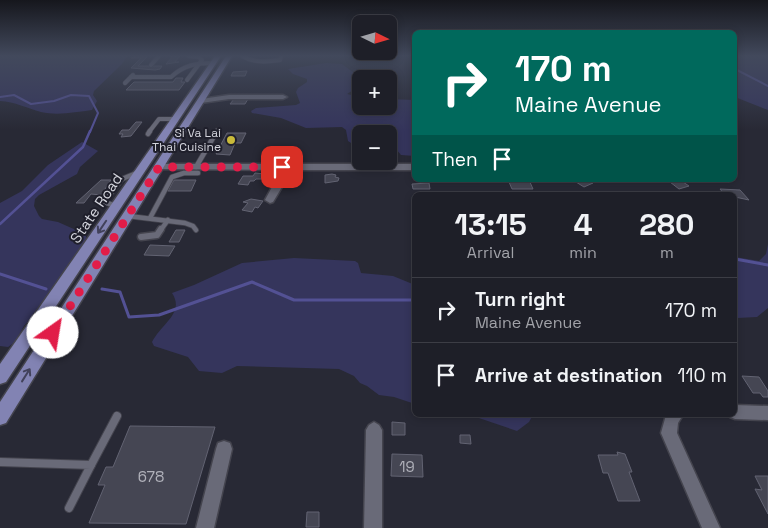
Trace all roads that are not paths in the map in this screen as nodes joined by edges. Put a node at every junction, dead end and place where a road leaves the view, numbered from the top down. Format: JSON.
{"nodes":[{"id":1,"x":127,"y":81,"type":"edge"},
{"id":2,"x":201,"y":81,"type":"edge"},
{"id":3,"x":214,"y":81,"type":"edge"},
{"id":4,"x":125,"y":83,"type":"dead end"},
{"id":5,"x":283,"y":97,"type":"dead end"},
{"id":6,"x":201,"y":101,"type":"junction"},
{"id":7,"x":175,"y":119,"type":"junction"},
{"id":8,"x":217,"y":131,"type":"dead end"},
{"id":9,"x":148,"y":134,"type":"dead end"},
{"id":10,"x":159,"y":167,"type":"junction"},
{"id":11,"x":282,"y":167,"type":"junction"},
{"id":12,"x":412,"y":167,"type":"edge"},
{"id":13,"x":141,"y":169,"type":"junction"},
{"id":14,"x":197,"y":170,"type":"junction"},
{"id":15,"x":270,"y":200,"type":"dead end"},
{"id":16,"x":128,"y":216,"type":"junction"},
{"id":17,"x":150,"y":218,"type":"junction"},
{"id":18,"x":168,"y":220,"type":"junction"},
{"id":19,"x":196,"y":230,"type":"dead end"},
{"id":20,"x":141,"y":237,"type":"dead end"},
{"id":21,"x":0,"y":377,"type":"edge"},
{"id":22,"x":737,"y":412,"type":"edge"},
{"id":23,"x":768,"y":413,"type":"edge"},
{"id":24,"x":117,"y":416,"type":"dead end"},
{"id":25,"x":0,"y":417,"type":"edge"},
{"id":26,"x":673,"y":419,"type":"edge"},
{"id":27,"x":374,"y":430,"type":"dead end"},
{"id":28,"x":224,"y":449,"type":"dead end"},
{"id":29,"x":0,"y":462,"type":"edge"},
{"id":30,"x":91,"y":465,"type":"junction"},
{"id":31,"x":69,"y":508,"type":"dead end"},
{"id":32,"x":205,"y":528,"type":"edge"},
{"id":33,"x":373,"y":528,"type":"edge"},
{"id":34,"x":711,"y":528,"type":"edge"}],
"edges":[{"from":1,"to":4,"type":"lane"},
{"from":2,"to":7,"type":"main road","name":"State Road"},
{"from":3,"to":6,"type":"main road","name":"State Road"},
{"from":5,"to":6,"type":"street"},
{"from":6,"to":10,"type":"main road","name":"State Road"},
{"from":7,"to":9,"type":"lane"},
{"from":7,"to":13,"type":"main road","name":"State Road"},
{"from":8,"to":14,"type":"lane"},
{"from":10,"to":13,"type":"lane"},
{"from":10,"to":14,"type":"street"},
{"from":10,"to":16,"type":"main road","name":"State Road"},
{"from":11,"to":12,"type":"street"},
{"from":11,"to":14,"type":"street"},
{"from":11,"to":15,"type":"street"},
{"from":13,"to":21,"type":"main road","name":"State Road","one_way":true},
{"from":14,"to":17,"type":"lane"},
{"from":16,"to":17,"type":"lane"},
{"from":25,"to":16,"type":"main road","name":"State Road","one_way":true},
{"from":17,"to":18,"type":"lane"},
{"from":18,"to":19,"type":"lane"},
{"from":18,"to":20,"type":"lane"},
{"from":22,"to":23,"type":"street"},
{"from":24,"to":30,"type":"lane"},
{"from":26,"to":34,"type":"street"},
{"from":27,"to":33,"type":"street"},
{"from":28,"to":32,"type":"street"},
{"from":29,"to":30,"type":"lane"},
{"from":30,"to":31,"type":"lane"}]}
